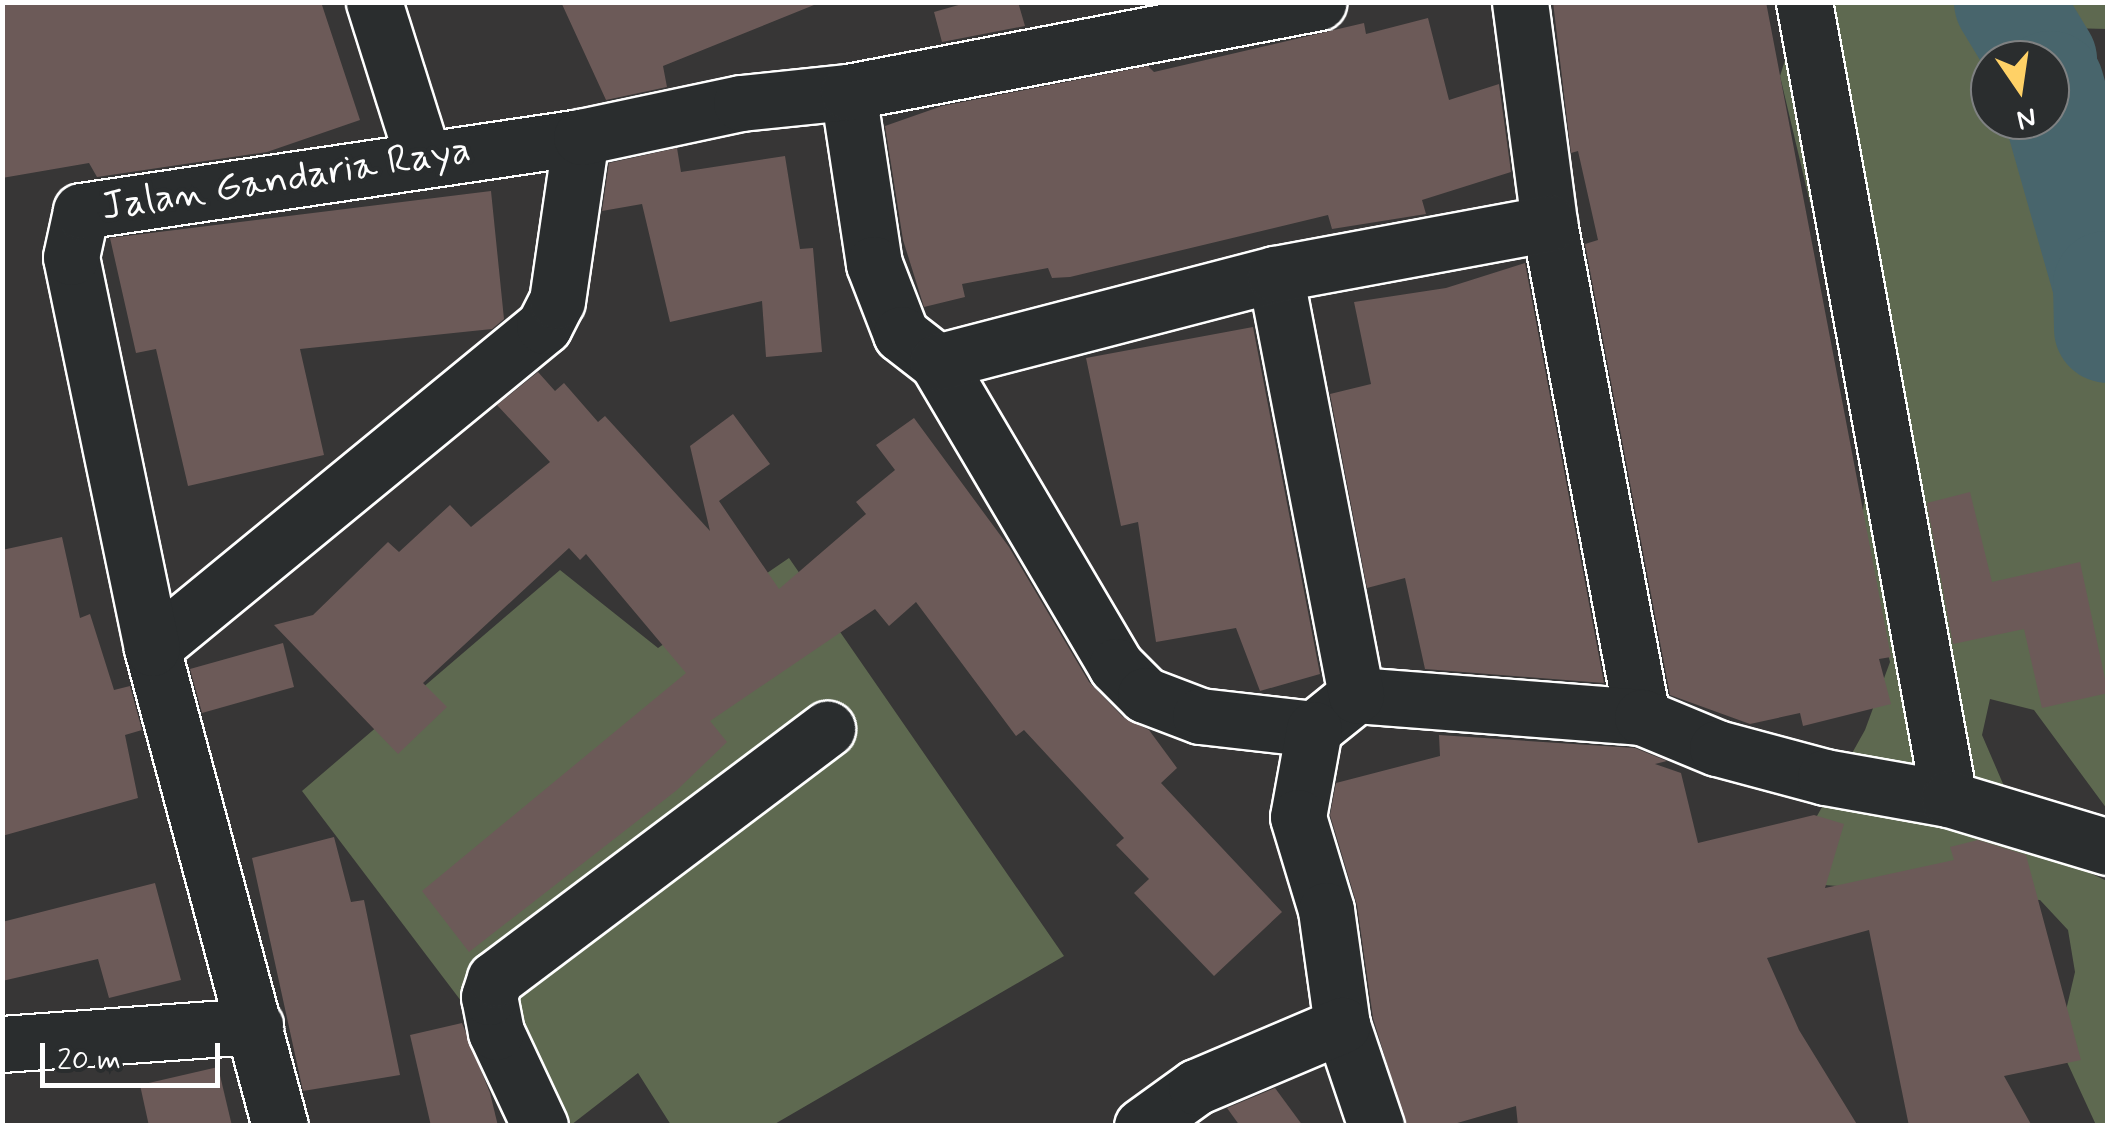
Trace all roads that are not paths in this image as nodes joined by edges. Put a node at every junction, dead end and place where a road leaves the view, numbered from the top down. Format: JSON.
{"nodes":[{"id":1,"x":374,"y":2,"type":"edge"},
{"id":2,"x":1318,"y":2,"type":"edge"},
{"id":3,"x":1520,"y":2,"type":"edge"},
{"id":4,"x":1804,"y":2,"type":"edge"},
{"id":5,"x":848,"y":92,"type":"junction"},
{"id":6,"x":581,"y":136,"type":"junction"},
{"id":7,"x":423,"y":157,"type":"junction"},
{"id":8,"x":1549,"y":223,"type":"junction"},
{"id":9,"x":1275,"y":274,"type":"junction"},
{"id":10,"x":936,"y":362,"type":"junction"},
{"id":11,"x":152,"y":648,"type":"junction"},
{"id":12,"x":1356,"y":695,"type":"junction"},
{"id":13,"x":1642,"y":717,"type":"junction"},
{"id":14,"x":827,"y":729,"type":"dead end"},
{"id":15,"x":1314,"y":729,"type":"junction"},
{"id":16,"x":1949,"y":798,"type":"junction"},
{"id":17,"x":2108,"y":847,"type":"edge"},
{"id":18,"x":1342,"y":1025,"type":"junction"},
{"id":19,"x":256,"y":1026,"type":"junction"},
{"id":20,"x":2,"y":1044,"type":"edge"},
{"id":21,"x":280,"y":1126,"type":"edge"},
{"id":22,"x":540,"y":1126,"type":"edge"},
{"id":23,"x":1142,"y":1126,"type":"edge"},
{"id":24,"x":1376,"y":1126,"type":"edge"}],
"edges":[{"from":1,"to":7,"type":"street"},
{"from":2,"to":5,"type":"street","name":"Jalan Gandaria Raya"},
{"from":3,"to":8,"type":"street"},
{"from":4,"to":16,"type":"street"},
{"from":5,"to":6,"type":"street","name":"Jalan Gandaria Raya"},
{"from":5,"to":10,"type":"street"},
{"from":6,"to":7,"type":"street","name":"Jalan Gandaria Raya"},
{"from":6,"to":11,"type":"street"},
{"from":7,"to":11,"type":"street","name":"Jalan Gandaria Raya"},
{"from":8,"to":9,"type":"street"},
{"from":8,"to":13,"type":"street"},
{"from":9,"to":10,"type":"street"},
{"from":9,"to":12,"type":"street"},
{"from":10,"to":15,"type":"street"},
{"from":11,"to":19,"type":"street","name":"Jalan Gandaria Raya"},
{"from":12,"to":13,"type":"street"},
{"from":12,"to":15,"type":"street"},
{"from":13,"to":16,"type":"street"},
{"from":14,"to":22,"type":"street"},
{"from":15,"to":18,"type":"street"},
{"from":16,"to":17,"type":"street"},
{"from":18,"to":23,"type":"street"},
{"from":18,"to":24,"type":"street"},
{"from":19,"to":20,"type":"street"},
{"from":19,"to":21,"type":"street","name":"Jalan Gandaria Raya"}]}
